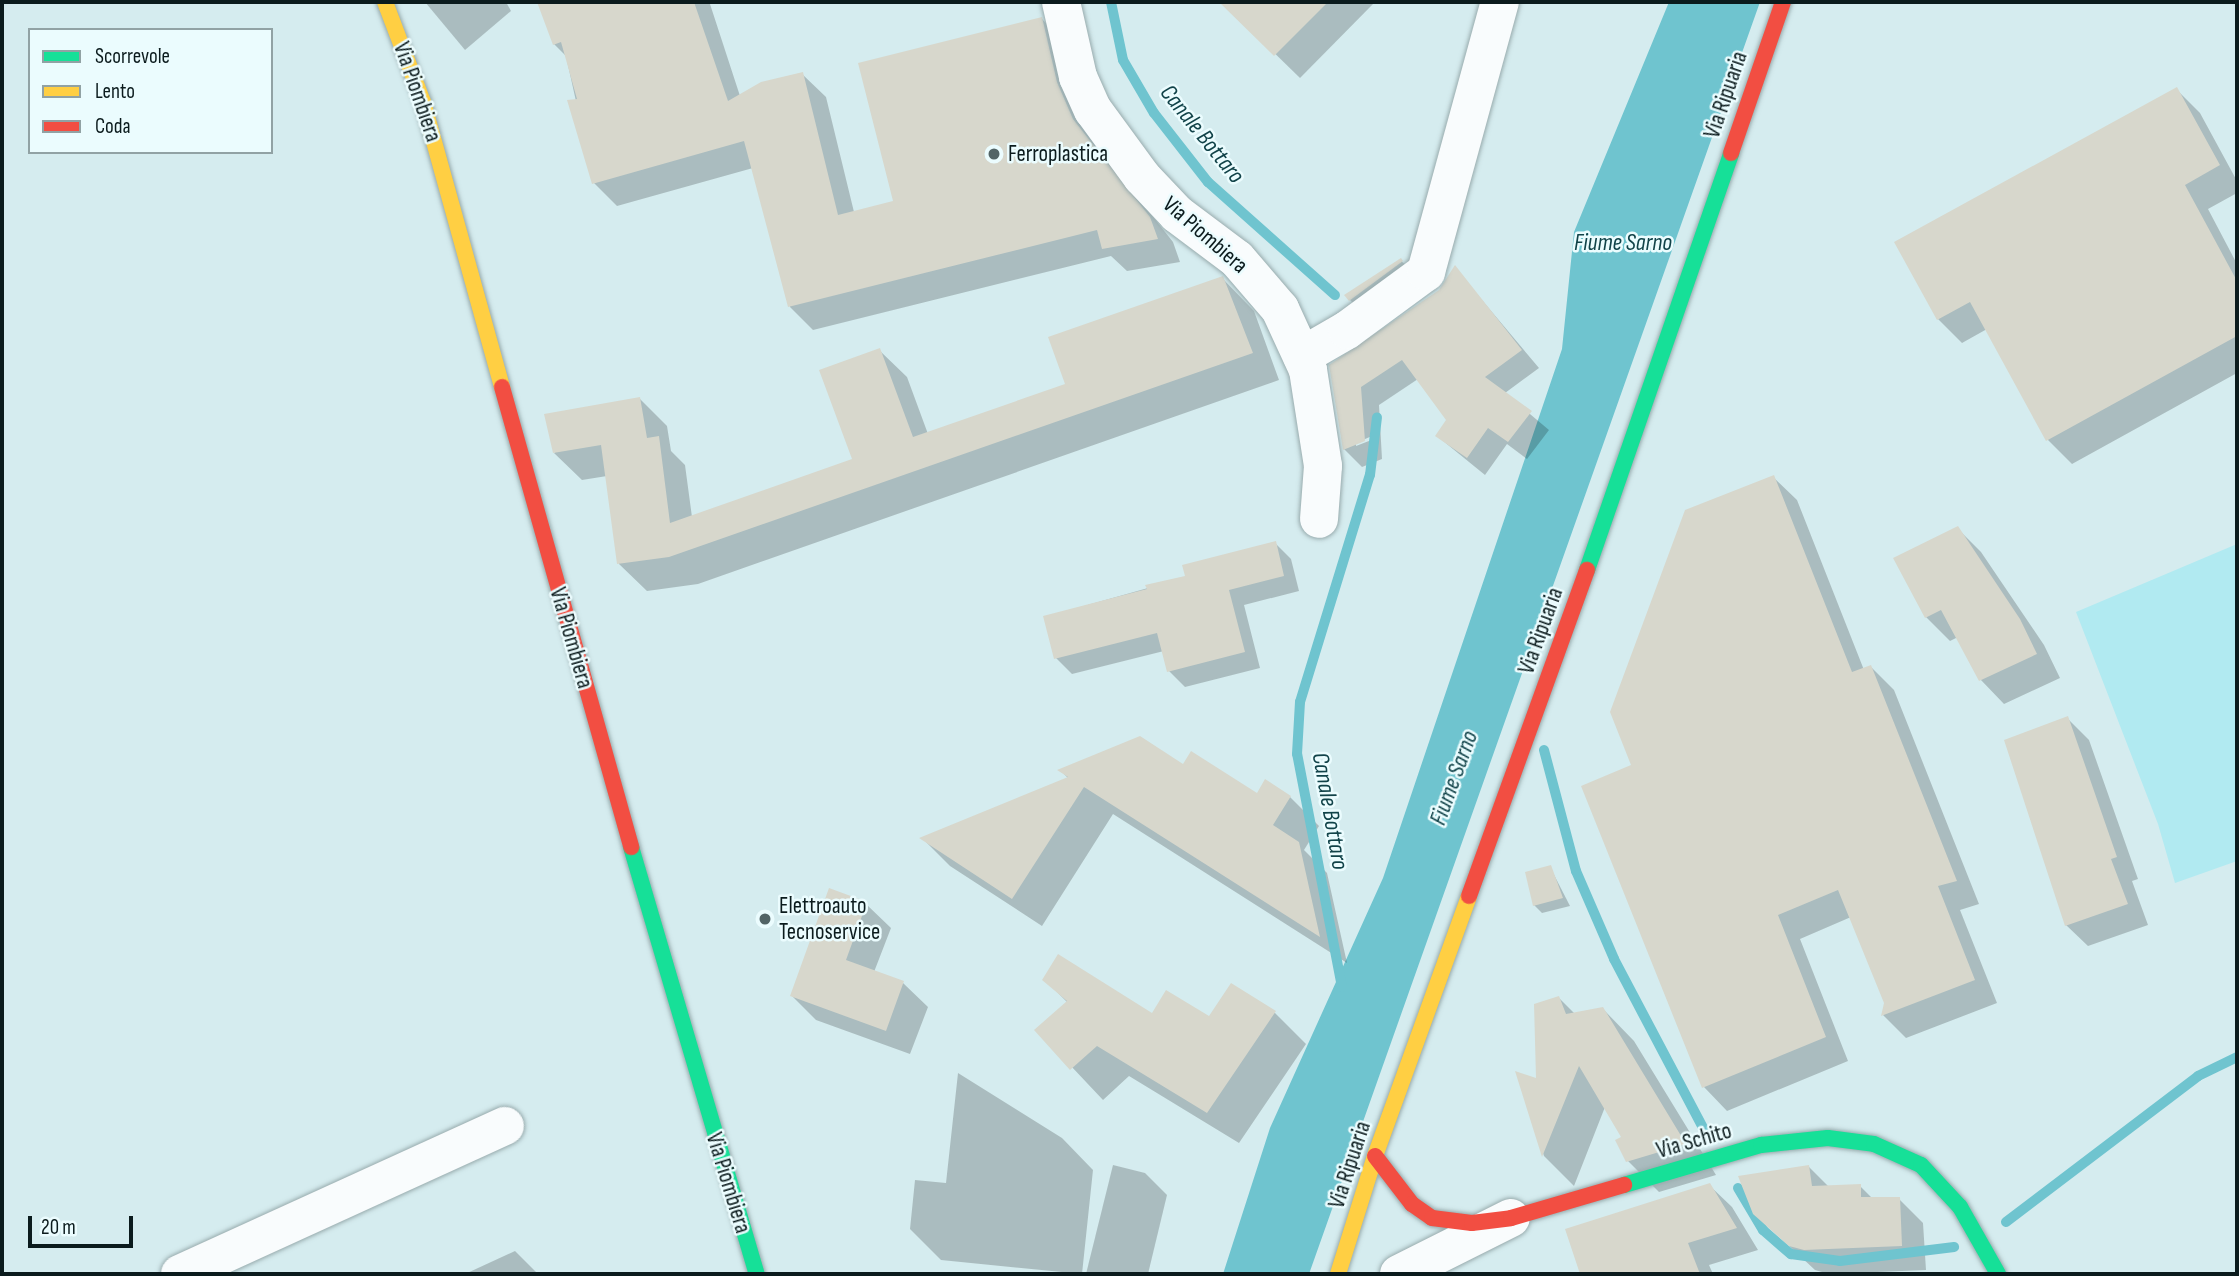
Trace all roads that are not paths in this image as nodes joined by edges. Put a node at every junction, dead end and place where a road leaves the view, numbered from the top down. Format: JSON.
{"nodes":[{"id":1,"x":385,"y":2,"type":"edge"},
{"id":2,"x":1061,"y":2,"type":"edge"},
{"id":3,"x":1500,"y":2,"type":"edge"},
{"id":4,"x":1783,"y":2,"type":"edge"},
{"id":5,"x":1302,"y":356,"type":"junction"},
{"id":6,"x":1320,"y":519,"type":"dead end"},
{"id":7,"x":505,"y":1126,"type":"dead end"},
{"id":8,"x":1375,"y":1156,"type":"junction"},
{"id":9,"x":1511,"y":1219,"type":"junction"},
{"id":10,"x":180,"y":1274,"type":"edge"},
{"id":11,"x":757,"y":1274,"type":"edge"},
{"id":12,"x":1338,"y":1274,"type":"edge"},
{"id":13,"x":1399,"y":1274,"type":"edge"},
{"id":14,"x":1998,"y":1274,"type":"edge"}],
"edges":[{"from":1,"to":11,"type":"street","name":"Via Piombiera"},
{"from":2,"to":5,"type":"street","name":"Via Piombiera"},
{"from":3,"to":5,"type":"street"},
{"from":4,"to":8,"type":"street","name":"Via Ripuaria"},
{"from":5,"to":6,"type":"street","name":"Via Piombiera"},
{"from":7,"to":10,"type":"street"},
{"from":8,"to":9,"type":"street","name":"Via Schito"},
{"from":8,"to":12,"type":"street","name":"Via Ripuaria"},
{"from":9,"to":13,"type":"street"},
{"from":9,"to":14,"type":"street","name":"Via Schito"}]}
